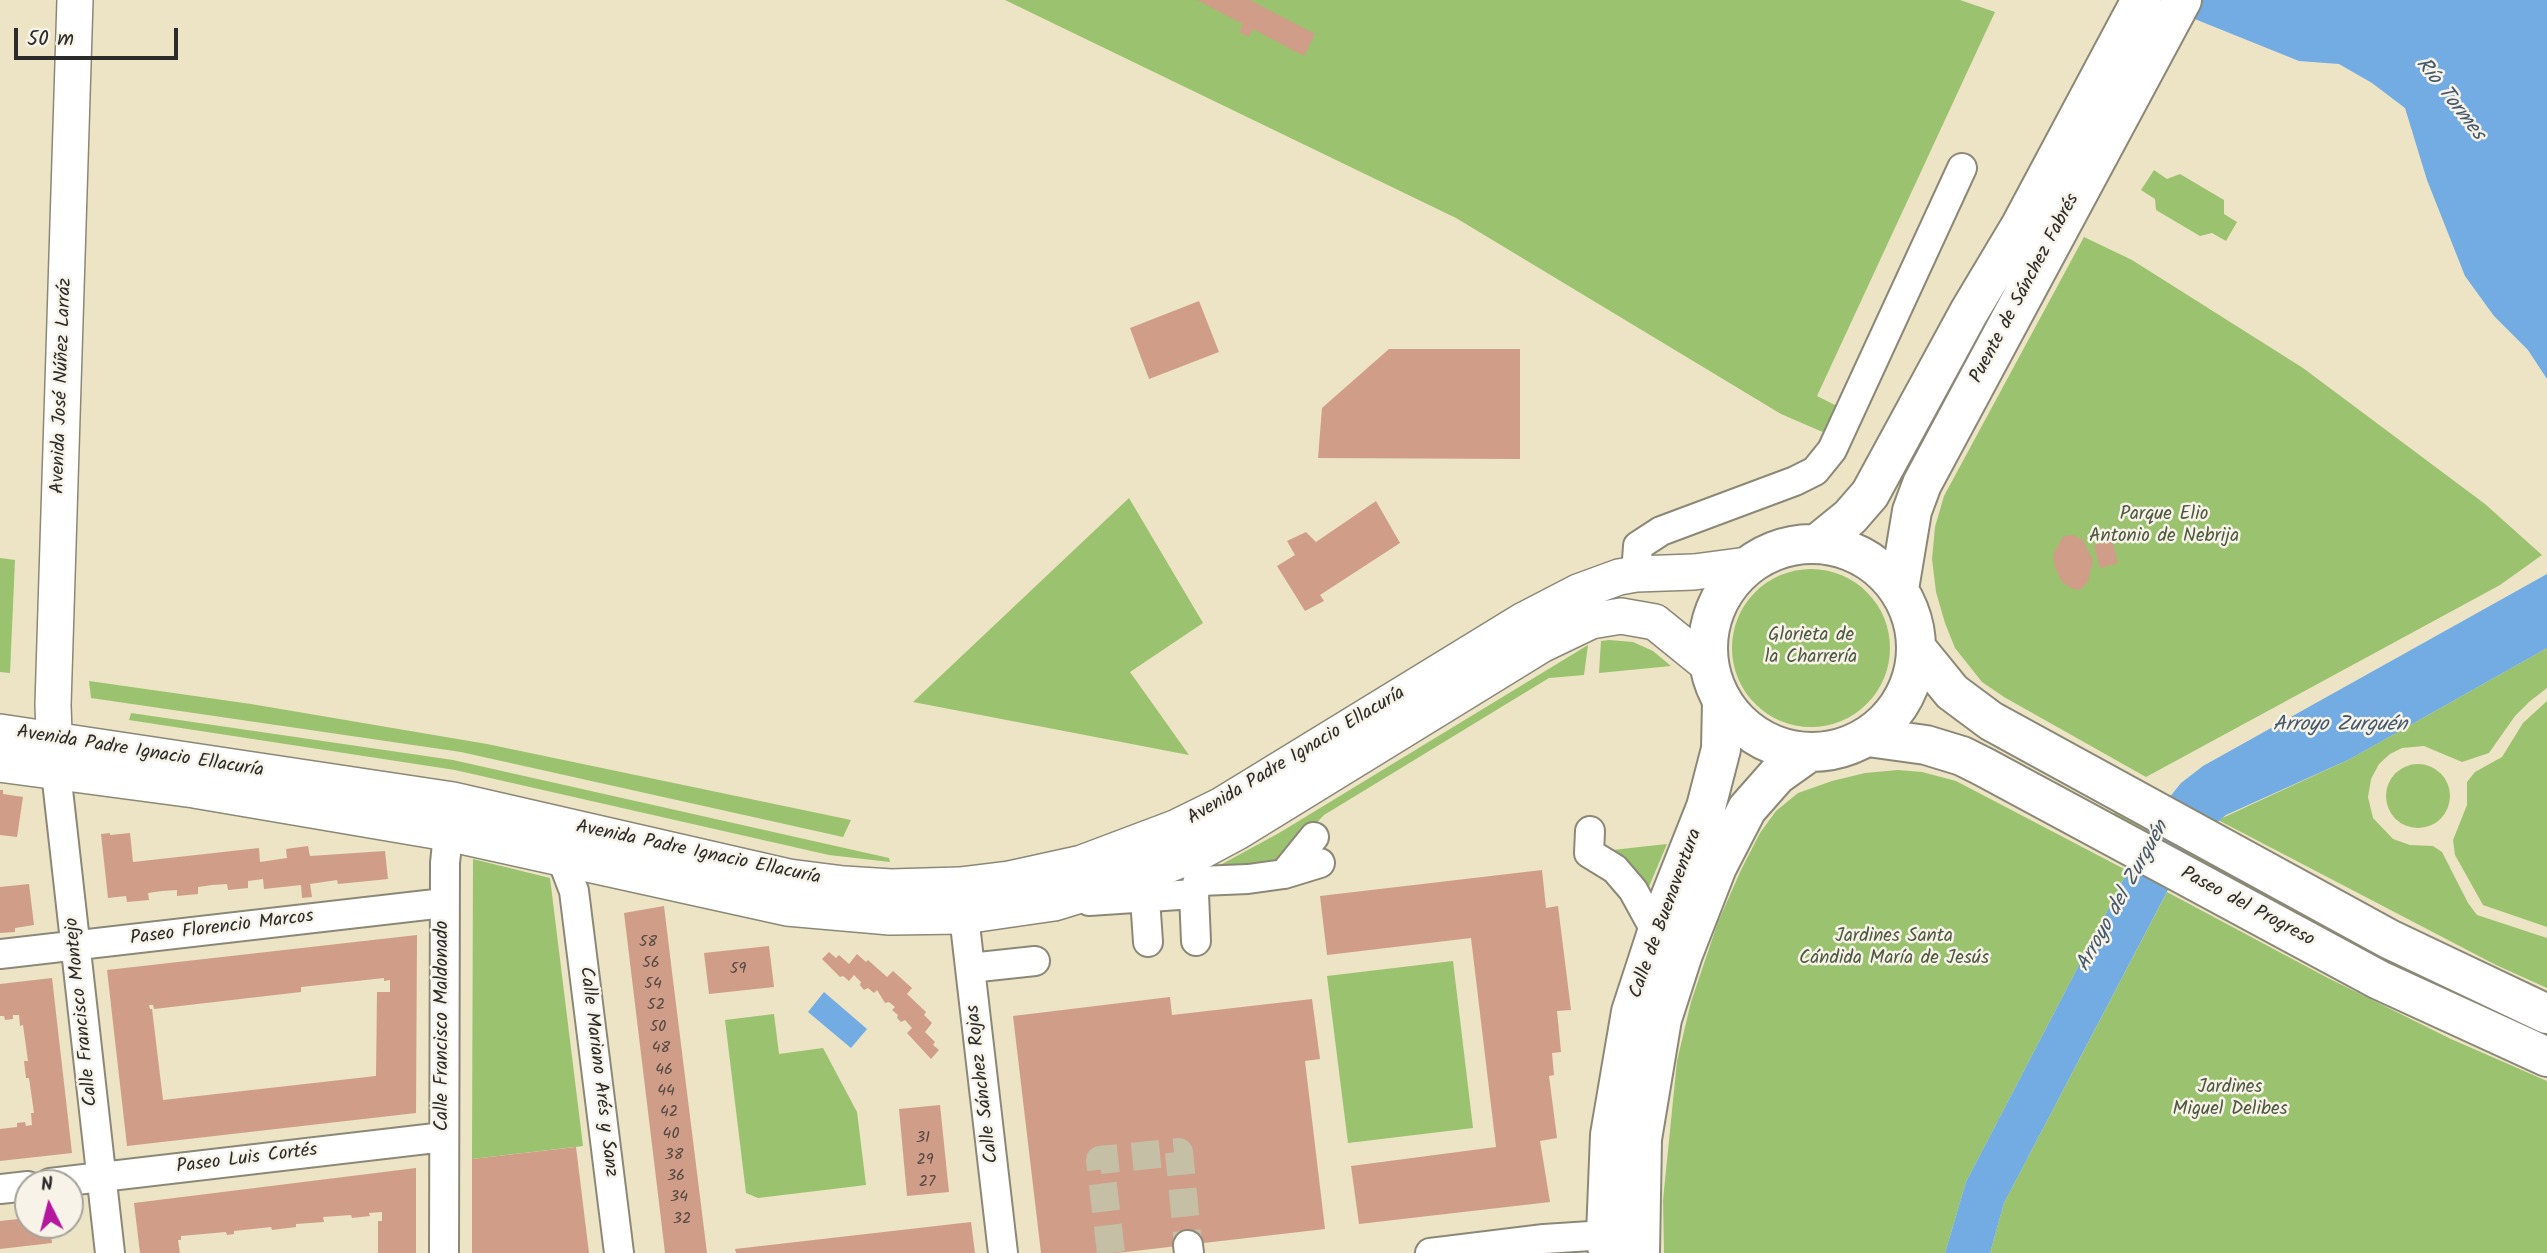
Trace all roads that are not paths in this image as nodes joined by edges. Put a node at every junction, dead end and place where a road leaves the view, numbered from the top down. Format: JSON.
{"nodes":[{"id":1,"x":75,"y":0,"type":"edge"},
{"id":2,"x":2141,"y":0,"type":"edge"},
{"id":3,"x":2182,"y":0,"type":"edge"},
{"id":4,"x":1962,"y":168,"type":"dead end"},
{"id":5,"x":2036,"y":234,"type":"junction"},
{"id":6,"x":1818,"y":543,"type":"junction"},
{"id":7,"x":1747,"y":565,"type":"junction"},
{"id":8,"x":1636,"y":574,"type":"junction"},
{"id":9,"x":1899,"y":589,"type":"junction"},
{"id":10,"x":1917,"y":649,"type":"junction"},
{"id":11,"x":1708,"y":664,"type":"junction"},
{"id":12,"x":1721,"y":702,"type":"junction"},
{"id":13,"x":0,"y":732,"type":"edge"},
{"id":14,"x":1868,"y":737,"type":"junction"},
{"id":15,"x":1808,"y":753,"type":"junction"},
{"id":16,"x":55,"y":755,"type":"junction"},
{"id":17,"x":0,"y":764,"type":"edge"},
{"id":18,"x":450,"y":816,"type":"junction"},
{"id":19,"x":1590,"y":831,"type":"dead end"},
{"id":20,"x":1317,"y":850,"type":"dead end"},
{"id":21,"x":561,"y":857,"type":"junction"},
{"id":22,"x":600,"y":865,"type":"junction"},
{"id":23,"x":1197,"y":876,"type":"junction"},
{"id":24,"x":574,"y":891,"type":"junction"},
{"id":25,"x":1145,"y":898,"type":"junction"},
{"id":26,"x":444,"y":903,"type":"junction"},
{"id":27,"x":1054,"y":903,"type":"junction"},
{"id":28,"x":964,"y":916,"type":"junction"},
{"id":29,"x":1660,"y":923,"type":"junction"},
{"id":30,"x":1196,"y":941,"type":"dead end"},
{"id":31,"x":1148,"y":942,"type":"dead end"},
{"id":32,"x":75,"y":946,"type":"junction"},
{"id":33,"x":0,"y":954,"type":"edge"},
{"id":34,"x":1035,"y":961,"type":"dead end"},
{"id":35,"x":970,"y":968,"type":"junction"},
{"id":36,"x":2547,"y":1014,"type":"edge"},
{"id":37,"x":2547,"y":1057,"type":"edge"},
{"id":38,"x":444,"y":1137,"type":"junction"},
{"id":39,"x":101,"y":1177,"type":"junction"},
{"id":40,"x":84,"y":1179,"type":"edge"},
{"id":41,"x":1607,"y":1244,"type":"edge"},
{"id":42,"x":1542,"y":1246,"type":"edge"},
{"id":43,"x":110,"y":1253,"type":"edge"},
{"id":44,"x":444,"y":1253,"type":"edge"},
{"id":45,"x":619,"y":1253,"type":"edge"},
{"id":46,"x":1003,"y":1253,"type":"edge"},
{"id":47,"x":1430,"y":1253,"type":"edge"},
{"id":48,"x":1640,"y":1253,"type":"edge"}],
"edges":[{"from":1,"to":16,"type":"main road","name":"Avenida José Núñez Larráz"},
{"from":2,"to":5,"type":"highway","name":"Puente de Sánchez Fabrés"},
{"from":3,"to":5,"type":"highway","name":"Puente de Sánchez Fabrés"},
{"from":4,"to":8,"type":"street"},
{"from":5,"to":6,"type":"highway","name":"Puente de Sánchez Fabrés"},
{"from":5,"to":9,"type":"highway","name":"Puente de Sánchez Fabrés"},
{"from":6,"to":7,"type":"highway"},
{"from":6,"to":9,"type":"highway"},
{"from":7,"to":8,"type":"main road","name":"Avenida Padre Ignacio Ellacuría"},
{"from":7,"to":11,"type":"highway"},
{"from":8,"to":18,"type":"main road","name":"Avenida Padre Ignacio Ellacuría"},
{"from":9,"to":10,"type":"highway"},
{"from":10,"to":14,"type":"highway"},
{"from":10,"to":36,"type":"highway"},
{"from":11,"to":12,"type":"highway"},
{"from":11,"to":23,"type":"main road","name":"Avenida Padre Ignacio Ellacuría"},
{"from":12,"to":15,"type":"highway"},
{"from":12,"to":29,"type":"highway","name":"Calle de Buenaventura"},
{"from":13,"to":16,"type":"main road","name":"Avenida Padre Ignacio Ellacuría"},
{"from":14,"to":15,"type":"highway"},
{"from":14,"to":37,"type":"highway","name":"Paseo del Progreso"},
{"from":15,"to":48,"type":"highway","name":"Calle de Buenaventura"},
{"from":16,"to":17,"type":"main road","name":"Avenida Padre Ignacio Ellacuría"},
{"from":16,"to":18,"type":"main road","name":"Avenida Padre Ignacio Ellacuría"},
{"from":16,"to":32,"type":"street","name":"Calle Francisco Montejo"},
{"from":18,"to":21,"type":"main road","name":"Avenida Padre Ignacio Ellacuría"},
{"from":18,"to":26,"type":"street","name":"Calle Francisco Maldonado"},
{"from":19,"to":29,"type":"street"},
{"from":20,"to":23,"type":"street"},
{"from":21,"to":22,"type":"main road","name":"Avenida Padre Ignacio Ellacuría"},
{"from":21,"to":24,"type":"street","name":"Calle Mariano Arés y Sanz"},
{"from":22,"to":24,"type":"street"},
{"from":22,"to":28,"type":"main road","name":"Avenida Padre Ignacio Ellacuría"},
{"from":23,"to":25,"type":"street","name":"Avenida Padre Ignacio Ellacuría"},
{"from":23,"to":27,"type":"main road","name":"Avenida Padre Ignacio Ellacuría"},
{"from":23,"to":30,"type":"street"},
{"from":24,"to":45,"type":"street","name":"Calle Mariano Arés y Sanz"},
{"from":25,"to":27,"type":"street","name":"Avenida Padre Ignacio Ellacuría"},
{"from":25,"to":31,"type":"street"},
{"from":26,"to":32,"type":"street","name":"Paseo Florencio Marcos"},
{"from":26,"to":38,"type":"street","name":"Calle Francisco Maldonado"},
{"from":27,"to":28,"type":"main road","name":"Avenida Padre Ignacio Ellacuría"},
{"from":28,"to":35,"type":"street","name":"Calle Sánchez Rojas"},
{"from":29,"to":41,"type":"highway","name":"Calle de Buenaventura"},
{"from":32,"to":33,"type":"street","name":"Paseo Florencio Marcos"},
{"from":32,"to":39,"type":"street","name":"Calle Francisco Montejo"},
{"from":34,"to":35,"type":"street"},
{"from":35,"to":46,"type":"street","name":"Calle Sánchez Rojas"},
{"from":38,"to":39,"type":"street","name":"Paseo Luis Cortés"},
{"from":38,"to":44,"type":"street","name":"Calle Francisco Maldonado"},
{"from":39,"to":40,"type":"street","name":"Paseo Luis Cortés"},
{"from":39,"to":43,"type":"street","name":"Calle Francisco Montejo"},
{"from":41,"to":42,"type":"street"},
{"from":42,"to":47,"type":"street"}]}
